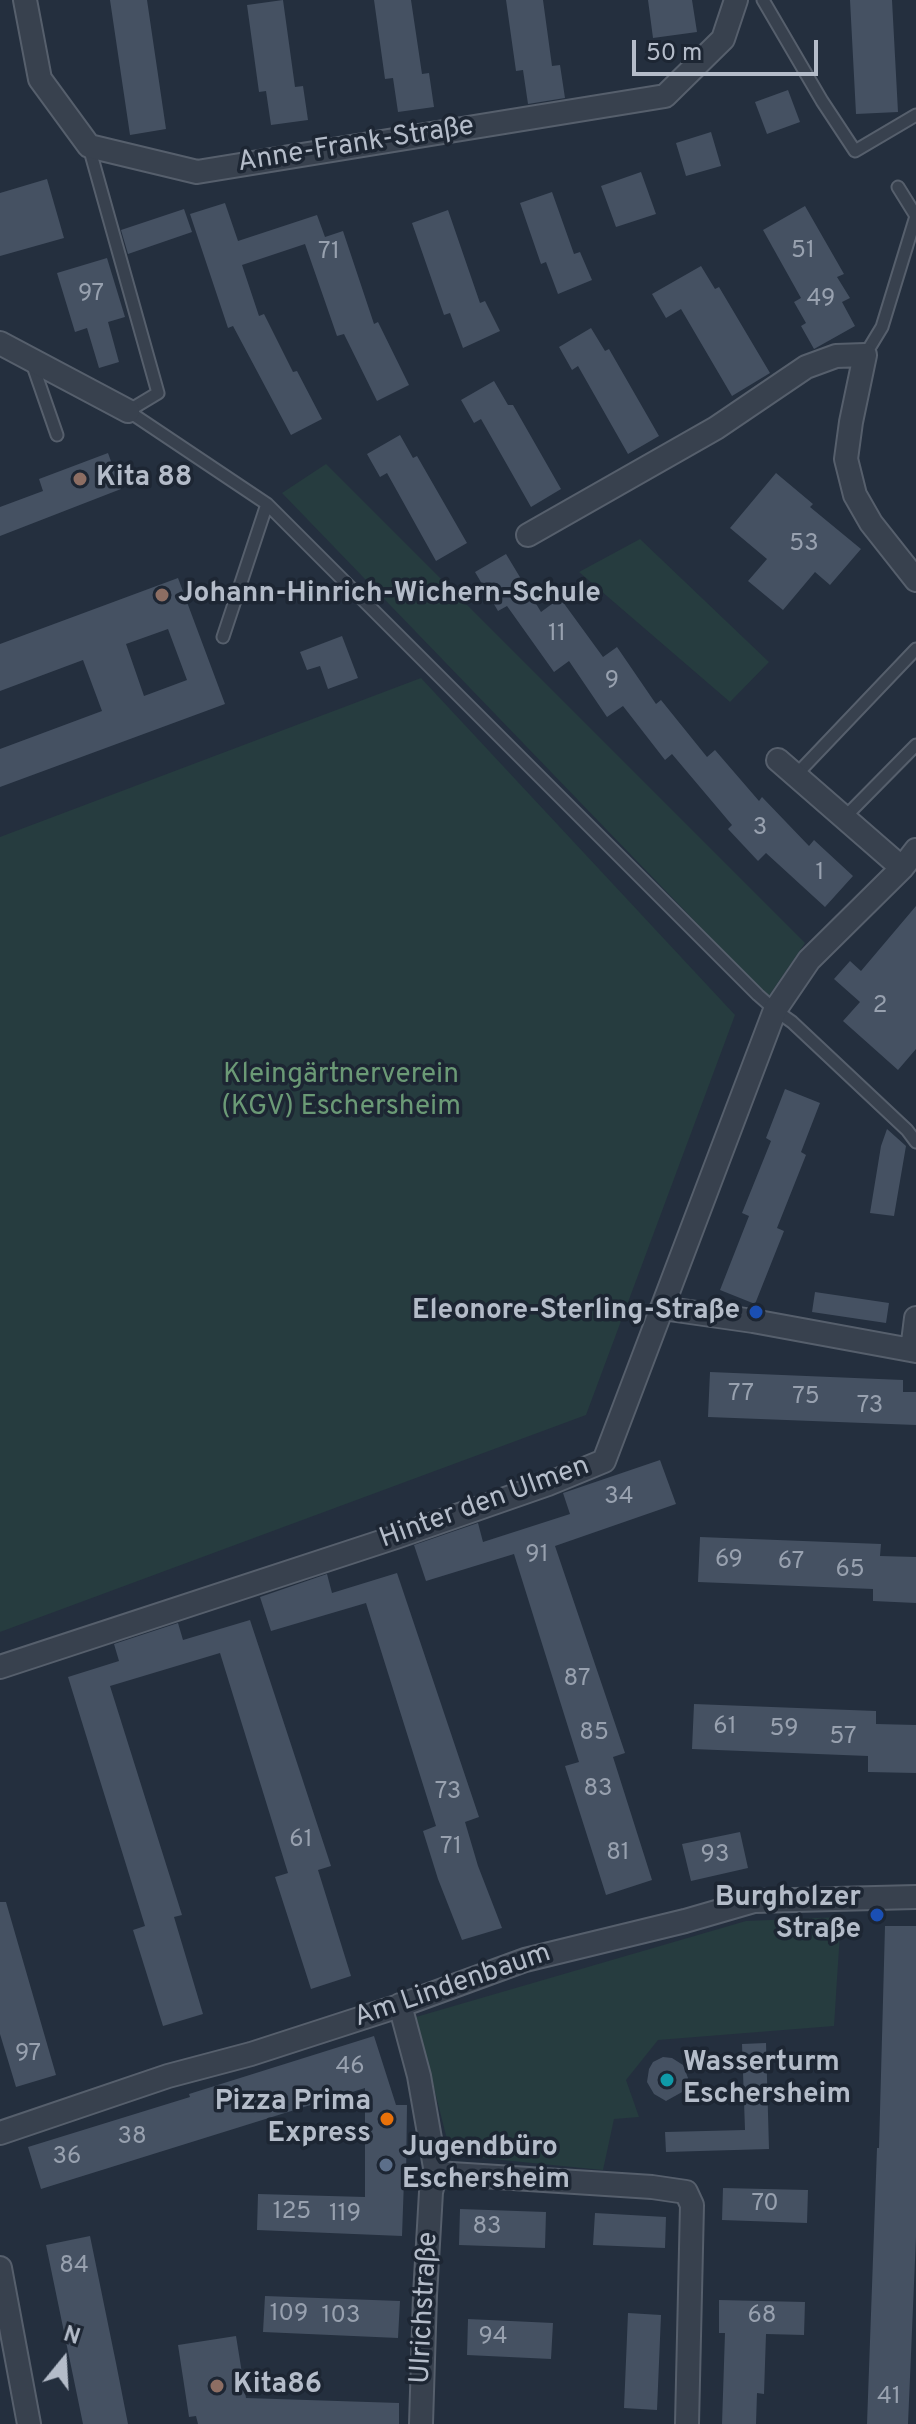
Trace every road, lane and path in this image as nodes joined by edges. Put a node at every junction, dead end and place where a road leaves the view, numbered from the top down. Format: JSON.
{"nodes":[{"id":1,"x":25,"y":0,"type":"edge"},
{"id":2,"x":736,"y":0,"type":"edge"},
{"id":3,"x":763,"y":0,"type":"edge"},
{"id":4,"x":916,"y":115,"type":"edge"},
{"id":5,"x":89,"y":146,"type":"junction"},
{"id":6,"x":898,"y":187,"type":"dead end"},
{"id":7,"x":0,"y":343,"type":"edge"},
{"id":8,"x":865,"y":355,"type":"junction"},
{"id":9,"x":32,"y":362,"type":"junction"},
{"id":10,"x":128,"y":411,"type":"junction"},
{"id":11,"x":57,"y":435,"type":"dead end"},
{"id":12,"x":267,"y":504,"type":"junction"},
{"id":13,"x":528,"y":535,"type":"dead end"},
{"id":14,"x":916,"y":580,"type":"edge"},
{"id":15,"x":223,"y":637,"type":"dead end"},
{"id":16,"x":916,"y":649,"type":"edge"},
{"id":17,"x":916,"y":745,"type":"edge"},
{"id":18,"x":778,"y":760,"type":"dead end"},
{"id":19,"x":796,"y":775,"type":"junction"},
{"id":20,"x":845,"y":817,"type":"junction"},
{"id":21,"x":909,"y":859,"type":"edge"},
{"id":22,"x":775,"y":1010,"type":"junction"},
{"id":23,"x":916,"y":1142,"type":"edge"},
{"id":24,"x":662,"y":1308,"type":"junction"},
{"id":25,"x":916,"y":1318,"type":"edge"},
{"id":26,"x":914,"y":1351,"type":"edge"},
{"id":27,"x":0,"y":1667,"type":"edge"},
{"id":28,"x":916,"y":1897,"type":"edge"},
{"id":29,"x":400,"y":2005,"type":"junction"},
{"id":30,"x":0,"y":2133,"type":"edge"},
{"id":31,"x":436,"y":2173,"type":"junction"},
{"id":32,"x":0,"y":2268,"type":"edge"},
{"id":33,"x":29,"y":2424,"type":"edge"},
{"id":34,"x":421,"y":2424,"type":"edge"},
{"id":35,"x":687,"y":2424,"type":"edge"}],
"edges":[{"from":1,"to":5,"type":"street"},
{"from":2,"to":5,"type":"street","name":"Anne-Frank-Straße"},
{"from":3,"to":4,"type":"lane"},
{"from":5,"to":10,"type":"lane"},
{"from":6,"to":8,"type":"lane"},
{"from":7,"to":9,"type":"street"},
{"from":8,"to":13,"type":"street"},
{"from":8,"to":14,"type":"street"},
{"from":9,"to":10,"type":"street"},
{"from":9,"to":11,"type":"lane"},
{"from":10,"to":12,"type":"lane"},
{"from":12,"to":15,"type":"lane"},
{"from":12,"to":22,"type":"lane"},
{"from":16,"to":19,"type":"lane"},
{"from":17,"to":20,"type":"lane"},
{"from":18,"to":19,"type":"street"},
{"from":19,"to":20,"type":"street"},
{"from":20,"to":21,"type":"street"},
{"from":21,"to":22,"type":"street"},
{"from":22,"to":23,"type":"lane"},
{"from":22,"to":24,"type":"street","name":"Hinter den Ulmen"},
{"from":24,"to":26,"type":"street"},
{"from":24,"to":27,"type":"street","name":"Hinter den Ulmen"},
{"from":25,"to":26,"type":"street"},
{"from":28,"to":29,"type":"street","name":"Am Lindenbaum"},
{"from":29,"to":30,"type":"street","name":"Am Lindenbaum"},
{"from":29,"to":31,"type":"street","name":"Ulrichstraße"},
{"from":31,"to":34,"type":"street","name":"Ulrichstraße"},
{"from":31,"to":35,"type":"street"},
{"from":32,"to":33,"type":"street"}]}
